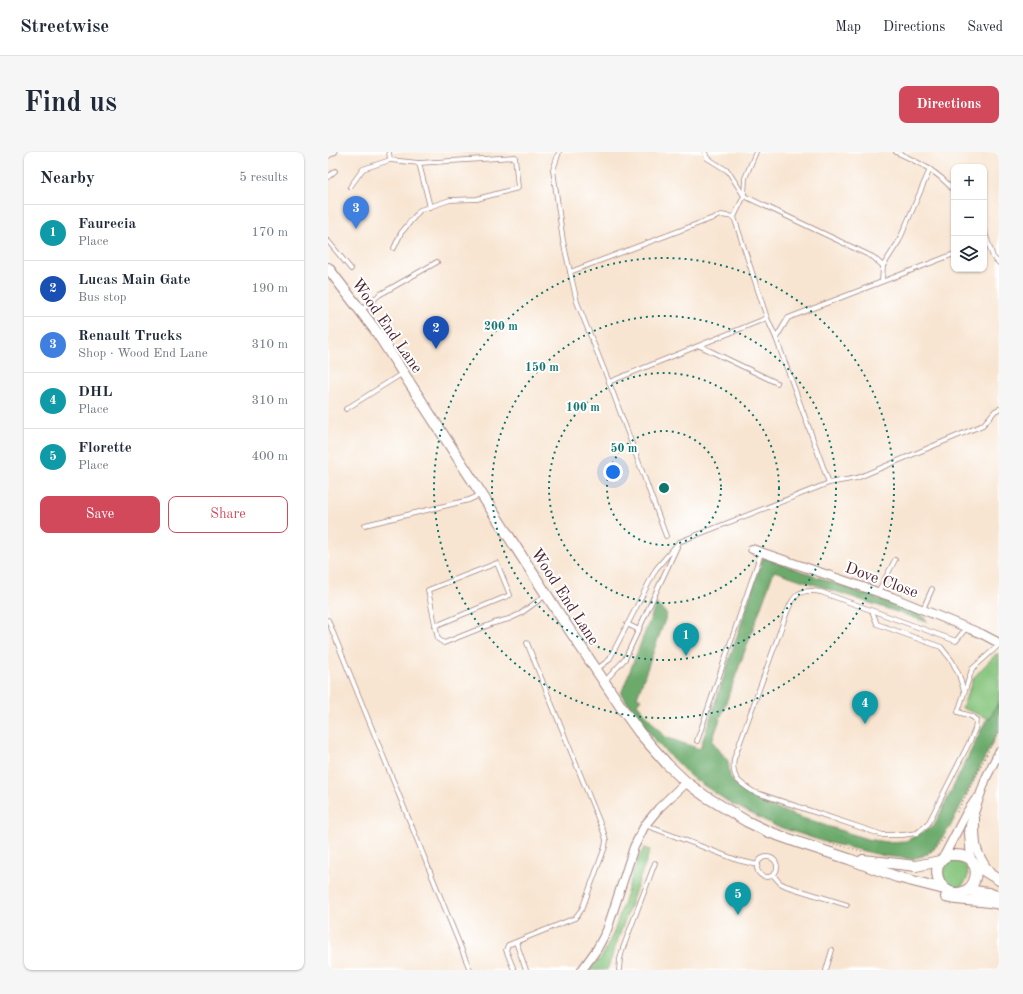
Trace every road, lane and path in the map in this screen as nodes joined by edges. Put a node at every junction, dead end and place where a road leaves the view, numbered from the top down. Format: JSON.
{"nodes":[{"id":1,"x":335,"y":152,"type":"edge"},
{"id":2,"x":389,"y":152,"type":"edge"},
{"id":3,"x":559,"y":152,"type":"edge"},
{"id":4,"x":705,"y":152,"type":"edge"},
{"id":5,"x":756,"y":152,"type":"edge"},
{"id":6,"x":896,"y":152,"type":"edge"},
{"id":7,"x":328,"y":156,"type":"edge"},
{"id":8,"x":390,"y":160,"type":"junction"},
{"id":9,"x":419,"y":163,"type":"junction"},
{"id":10,"x":930,"y":169,"type":"junction"},
{"id":11,"x":335,"y":171,"type":"dead end"},
{"id":12,"x":328,"y":177,"type":"edge"},
{"id":13,"x":350,"y":187,"type":"dead end"},
{"id":14,"x":951,"y":188,"type":"edge"},
{"id":15,"x":744,"y":196,"type":"junction"},
{"id":16,"x":430,"y":207,"type":"junction"},
{"id":17,"x":734,"y":217,"type":"junction"},
{"id":18,"x":328,"y":241,"type":"edge"},
{"id":19,"x":987,"y":244,"type":"edge"},
{"id":20,"x":394,"y":248,"type":"dead end"},
{"id":21,"x":951,"y":255,"type":"edge"},
{"id":22,"x":437,"y":262,"type":"dead end"},
{"id":23,"x":999,"y":263,"type":"edge"},
{"id":24,"x":883,"y":266,"type":"junction"},
{"id":25,"x":351,"y":269,"type":"dead end"},
{"id":26,"x":329,"y":272,"type":"edge"},
{"id":27,"x":570,"y":272,"type":"junction"},
{"id":28,"x":882,"y":281,"type":"junction"},
{"id":29,"x":361,"y":310,"type":"junction"},
{"id":30,"x":766,"y":318,"type":"junction"},
{"id":31,"x":776,"y":338,"type":"junction"},
{"id":32,"x":700,"y":346,"type":"junction"},
{"id":33,"x":404,"y":372,"type":"junction"},
{"id":34,"x":609,"y":382,"type":"junction"},
{"id":35,"x":777,"y":383,"type":"dead end"},
{"id":36,"x":346,"y":409,"type":"dead end"},
{"id":37,"x":999,"y":409,"type":"edge"},
{"id":38,"x":829,"y":483,"type":"junction"},
{"id":39,"x":482,"y":494,"type":"junction"},
{"id":40,"x":365,"y":525,"type":"dead end"},
{"id":41,"x":666,"y":536,"type":"dead end"},
{"id":42,"x":679,"y":542,"type":"junction"},
{"id":43,"x":752,"y":549,"type":"dead end"},
{"id":44,"x":762,"y":552,"type":"junction"},
{"id":45,"x":894,"y":560,"type":"dead end"},
{"id":46,"x":932,"y":589,"type":"dead end"},
{"id":47,"x":878,"y":592,"type":"junction"},
{"id":48,"x":547,"y":594,"type":"junction"},
{"id":49,"x":923,"y":609,"type":"junction"},
{"id":50,"x":872,"y":611,"type":"junction"},
{"id":51,"x":328,"y":620,"type":"edge"},
{"id":52,"x":627,"y":624,"type":"junction"},
{"id":53,"x":435,"y":626,"type":"junction"},
{"id":54,"x":967,"y":627,"type":"junction"},
{"id":55,"x":639,"y":630,"type":"junction"},
{"id":56,"x":527,"y":643,"type":"dead end"},
{"id":57,"x":999,"y":644,"type":"edge"},
{"id":58,"x":597,"y":669,"type":"junction"},
{"id":59,"x":607,"y":679,"type":"junction"},
{"id":60,"x":964,"y":691,"type":"junction"},
{"id":61,"x":999,"y":730,"type":"edge"},
{"id":62,"x":697,"y":741,"type":"dead end"},
{"id":63,"x":999,"y":752,"type":"edge"},
{"id":64,"x":686,"y":782,"type":"junction"},
{"id":65,"x":981,"y":792,"type":"junction"},
{"id":66,"x":975,"y":811,"type":"junction"},
{"id":67,"x":957,"y":813,"type":"dead end"},
{"id":68,"x":646,"y":826,"type":"junction"},
{"id":69,"x":945,"y":836,"type":"dead end"},
{"id":70,"x":832,"y":844,"type":"dead end"},
{"id":71,"x":862,"y":851,"type":"dead end"},
{"id":72,"x":923,"y":856,"type":"dead end"},
{"id":73,"x":849,"y":858,"type":"junction"},
{"id":74,"x":942,"y":859,"type":"junction"},
{"id":75,"x":972,"y":862,"type":"junction"},
{"id":76,"x":655,"y":863,"type":"dead end"},
{"id":77,"x":758,"y":865,"type":"junction"},
{"id":78,"x":773,"y":875,"type":"junction"},
{"id":79,"x":897,"y":877,"type":"junction"},
{"id":80,"x":996,"y":878,"type":"edge"},
{"id":81,"x":944,"y":889,"type":"junction"},
{"id":82,"x":967,"y":890,"type":"junction"},
{"id":83,"x":999,"y":897,"type":"edge"},
{"id":84,"x":999,"y":904,"type":"edge"},
{"id":85,"x":847,"y":905,"type":"dead end"},
{"id":86,"x":516,"y":942,"type":"junction"},
{"id":87,"x":832,"y":950,"type":"dead end"},
{"id":88,"x":470,"y":970,"type":"edge"},
{"id":89,"x":514,"y":970,"type":"edge"},
{"id":90,"x":526,"y":970,"type":"edge"},
{"id":91,"x":582,"y":970,"type":"edge"},
{"id":92,"x":619,"y":970,"type":"edge"},
{"id":93,"x":826,"y":970,"type":"edge"}],
"edges":[{"from":1,"to":7,"type":"lane"},
{"from":2,"to":8,"type":"lane"},
{"from":3,"to":27,"type":"lane"},
{"from":4,"to":15,"type":"lane"},
{"from":5,"to":15,"type":"lane"},
{"from":6,"to":10,"type":"lane"},
{"from":8,"to":9,"type":"lane"},
{"from":8,"to":13,"type":"lane"},
{"from":9,"to":16,"type":"lane"},
{"from":9,"to":16,"type":"lane"},
{"from":10,"to":14,"type":"lane"},
{"from":10,"to":24,"type":"lane"},
{"from":11,"to":12,"type":"lane"},
{"from":15,"to":17,"type":"lane"},
{"from":15,"to":24,"type":"lane"},
{"from":16,"to":20,"type":"lane"},
{"from":17,"to":27,"type":"lane"},
{"from":17,"to":30,"type":"lane"},
{"from":18,"to":25,"type":"lane"},
{"from":19,"to":23,"type":"lane"},
{"from":21,"to":28,"type":"lane"},
{"from":22,"to":29,"type":"lane"},
{"from":24,"to":28,"type":"lane"},
{"from":26,"to":29,"type":"street","name":"Wood End Lane"},
{"from":27,"to":34,"type":"lane"},
{"from":28,"to":31,"type":"lane"},
{"from":29,"to":33,"type":"street","name":"Wood End Lane"},
{"from":30,"to":31,"type":"lane"},
{"from":30,"to":32,"type":"lane"},
{"from":31,"to":38,"type":"lane"},
{"from":32,"to":34,"type":"lane"},
{"from":32,"to":35,"type":"lane"},
{"from":33,"to":36,"type":"lane"},
{"from":33,"to":39,"type":"street","name":"Wood End Lane"},
{"from":34,"to":41,"type":"lane"},
{"from":37,"to":38,"type":"lane"},
{"from":38,"to":42,"type":"lane"},
{"from":39,"to":40,"type":"lane"},
{"from":39,"to":48,"type":"street","name":"Wood End Lane"},
{"from":42,"to":52,"type":"lane"},
{"from":42,"to":55,"type":"lane"},
{"from":43,"to":44,"type":"street","name":"Dove Close"},
{"from":44,"to":47,"type":"street","name":"Dove Close"},
{"from":44,"to":62,"type":"lane"},
{"from":45,"to":47,"type":"lane"},
{"from":46,"to":49,"type":"lane"},
{"from":47,"to":49,"type":"street","name":"Dove Close"},
{"from":48,"to":53,"type":"lane"},
{"from":48,"to":58,"type":"street","name":"Wood End Lane"},
{"from":49,"to":54,"type":"street","name":"Dove Close"},
{"from":50,"to":54,"type":"lane"},
{"from":50,"to":60,"type":"lane"},
{"from":50,"to":60,"type":"lane"},
{"from":51,"to":88,"type":"lane"},
{"from":52,"to":55,"type":"lane"},
{"from":52,"to":58,"type":"lane"},
{"from":53,"to":53,"type":"lane"},
{"from":54,"to":57,"type":"street","name":"Dove Close"},
{"from":55,"to":59,"type":"lane"},
{"from":56,"to":86,"type":"lane"},
{"from":57,"to":60,"type":"lane"},
{"from":58,"to":59,"type":"street","name":"Wood End Lane"},
{"from":59,"to":64,"type":"street","name":"Wood End Lane"},
{"from":61,"to":67,"type":"path"},
{"from":63,"to":65,"type":"street"},
{"from":64,"to":68,"type":"street"},
{"from":64,"to":73,"type":"street","name":"Wood End Lane"},
{"from":65,"to":66,"type":"street"},
{"from":65,"to":74,"type":"street"},
{"from":66,"to":75,"type":"street"},
{"from":66,"to":80,"type":"street"},
{"from":68,"to":77,"type":"lane"},
{"from":68,"to":91,"type":"street"},
{"from":69,"to":72,"type":"path"},
{"from":70,"to":71,"type":"path"},
{"from":73,"to":74,"type":"street","name":"Wood End Lane"},
{"from":73,"to":79,"type":"street","name":"Wood End Lane"},
{"from":74,"to":75,"type":"street"},
{"from":74,"to":81,"type":"street"},
{"from":75,"to":80,"type":"street"},
{"from":75,"to":82,"type":"street"},
{"from":76,"to":92,"type":"lane"},
{"from":77,"to":78,"type":"lane"},
{"from":77,"to":78,"type":"lane"},
{"from":78,"to":85,"type":"lane"},
{"from":79,"to":81,"type":"street","name":"Wood End Lane"},
{"from":79,"to":84,"type":"street"},
{"from":81,"to":82,"type":"street"},
{"from":82,"to":83,"type":"street"},
{"from":86,"to":89,"type":"lane"},
{"from":86,"to":90,"type":"lane"},
{"from":87,"to":93,"type":"lane"}]}
